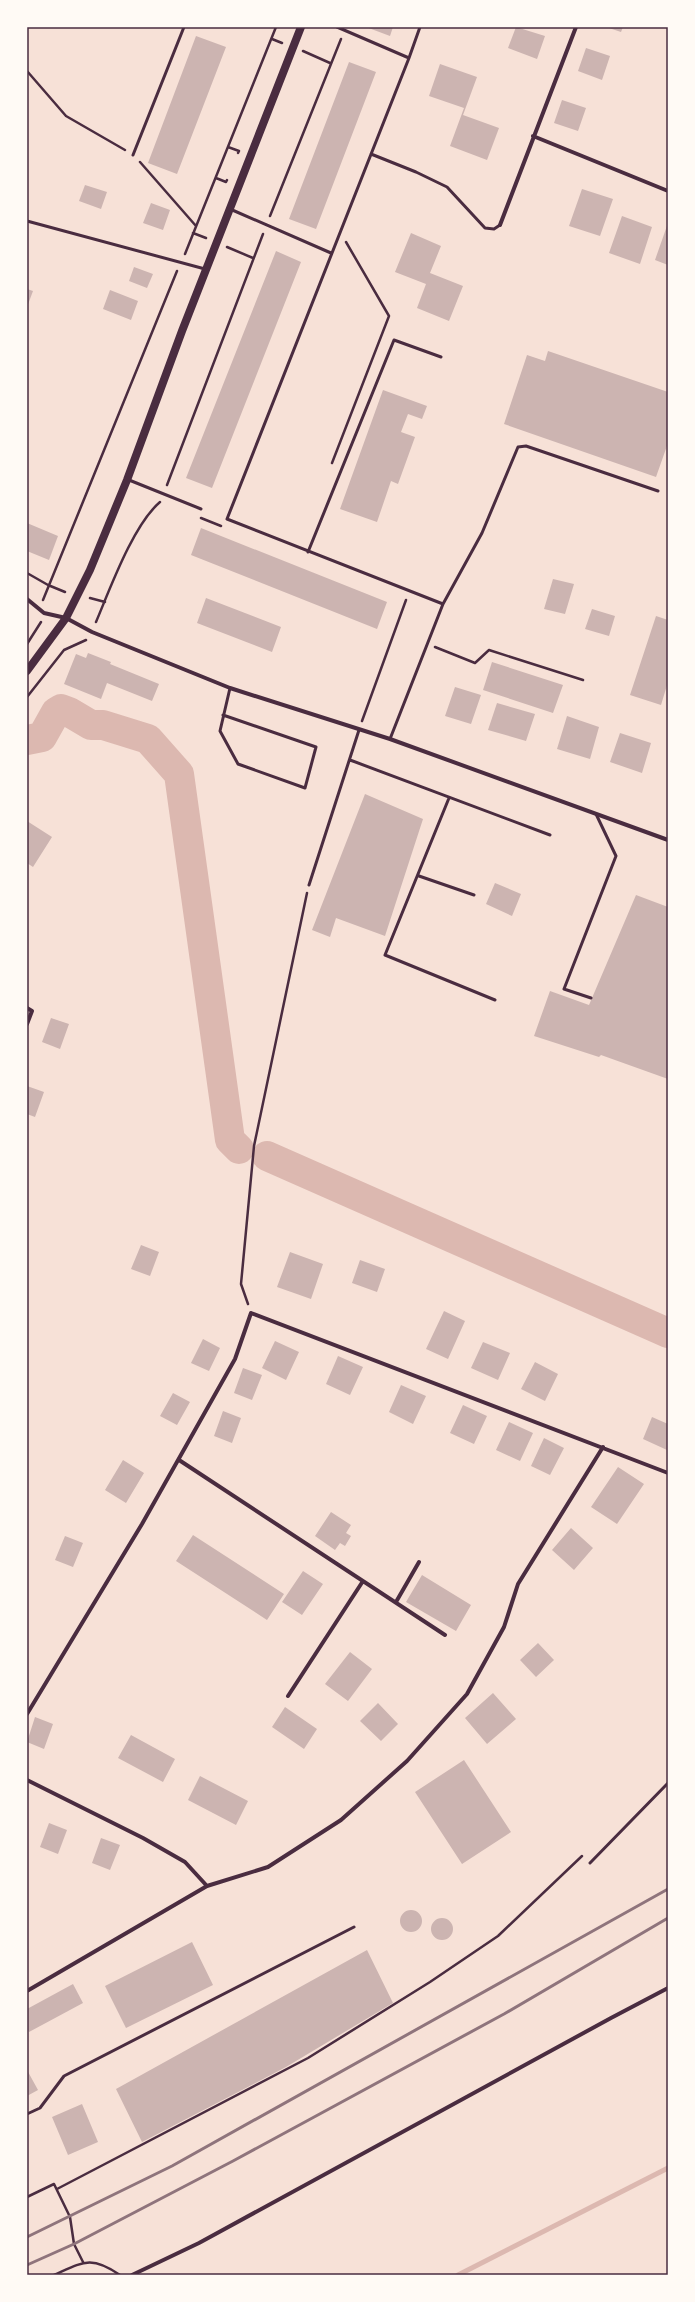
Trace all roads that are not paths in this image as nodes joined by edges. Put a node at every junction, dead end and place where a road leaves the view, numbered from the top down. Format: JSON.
{"nodes":[{"id":1,"x":184,"y":27,"type":"edge"},
{"id":2,"x":301,"y":27,"type":"edge"},
{"id":3,"x":337,"y":27,"type":"edge"},
{"id":4,"x":420,"y":27,"type":"edge"},
{"id":5,"x":576,"y":27,"type":"edge"},
{"id":6,"x":409,"y":58,"type":"junction"},
{"id":7,"x":533,"y":136,"type":"junction"},
{"id":8,"x":371,"y":154,"type":"junction"},
{"id":9,"x":133,"y":155,"type":"road end"},
{"id":10,"x":668,"y":191,"type":"edge"},
{"id":11,"x":230,"y":209,"type":"junction"},
{"id":12,"x":27,"y":221,"type":"edge"},
{"id":13,"x":500,"y":225,"type":"joint"},
{"id":14,"x":331,"y":253,"type":"junction"},
{"id":15,"x":207,"y":270,"type":"junction"},
{"id":16,"x":441,"y":357,"type":"dead end"},
{"id":17,"x":127,"y":480,"type":"junction"},
{"id":18,"x":658,"y":491,"type":"dead end"},
{"id":19,"x":201,"y":509,"type":"dead end"},
{"id":20,"x":308,"y":552,"type":"junction"},
{"id":21,"x":27,"y":599,"type":"edge"},
{"id":22,"x":443,"y":604,"type":"junction"},
{"id":23,"x":66,"y":618,"type":"junction"},
{"id":24,"x":27,"y":670,"type":"edge"},
{"id":25,"x":230,"y":688,"type":"junction"},
{"id":26,"x":223,"y":715,"type":"junction"},
{"id":27,"x":359,"y":730,"type":"junction"},
{"id":28,"x":390,"y":740,"type":"junction"},
{"id":29,"x":350,"y":760,"type":"junction"},
{"id":30,"x":449,"y":798,"type":"junction"},
{"id":31,"x":596,"y":814,"type":"junction"},
{"id":32,"x":550,"y":835,"type":"dead end"},
{"id":33,"x":668,"y":840,"type":"edge"},
{"id":34,"x":419,"y":876,"type":"junction"},
{"id":35,"x":309,"y":885,"type":"road end"},
{"id":36,"x":474,"y":895,"type":"dead end"},
{"id":37,"x":591,"y":998,"type":"dead end"},
{"id":38,"x":495,"y":1000,"type":"dead end"},
{"id":39,"x":27,"y":1008,"type":"edge"},
{"id":40,"x":27,"y":1024,"type":"edge"},
{"id":41,"x":603,"y":1447,"type":"junction"},
{"id":42,"x":179,"y":1460,"type":"junction"},
{"id":43,"x":668,"y":1473,"type":"edge"},
{"id":44,"x":419,"y":1562,"type":"dead end"},
{"id":45,"x":363,"y":1581,"type":"junction"},
{"id":46,"x":396,"y":1602,"type":"junction"},
{"id":47,"x":444,"y":1635,"type":"dead end"},
{"id":48,"x":288,"y":1696,"type":"dead end"},
{"id":49,"x":27,"y":1714,"type":"edge"},
{"id":50,"x":27,"y":1780,"type":"edge"},
{"id":51,"x":668,"y":1783,"type":"edge"},
{"id":52,"x":590,"y":1863,"type":"dead end"},
{"id":53,"x":207,"y":1886,"type":"junction"},
{"id":54,"x":354,"y":1927,"type":"dead end"},
{"id":55,"x":668,"y":1988,"type":"edge"},
{"id":56,"x":27,"y":1991,"type":"edge"},
{"id":57,"x":27,"y":2114,"type":"edge"},
{"id":58,"x":132,"y":2275,"type":"edge"}],
"edges":[{"from":1,"to":9,"type":"lane"},
{"from":2,"to":11,"type":"main road"},
{"from":3,"to":6,"type":"lane"},
{"from":4,"to":6,"type":"lane"},
{"from":5,"to":7,"type":"street"},
{"from":6,"to":8,"type":"lane"},
{"from":7,"to":10,"type":"street"},
{"from":7,"to":13,"type":"street"},
{"from":8,"to":13,"type":"lane"},
{"from":8,"to":14,"type":"lane"},
{"from":11,"to":14,"type":"lane"},
{"from":11,"to":15,"type":"main road"},
{"from":12,"to":15,"type":"lane"},
{"from":14,"to":20,"type":"lane"},
{"from":15,"to":17,"type":"main road"},
{"from":16,"to":20,"type":"lane"},
{"from":17,"to":19,"type":"lane"},
{"from":17,"to":23,"type":"main road"},
{"from":18,"to":22,"type":"lane"},
{"from":20,"to":22,"type":"lane"},
{"from":21,"to":23,"type":"street"},
{"from":22,"to":28,"type":"lane"},
{"from":23,"to":24,"type":"main road"},
{"from":23,"to":25,"type":"street"},
{"from":25,"to":26,"type":"lane"},
{"from":25,"to":27,"type":"street"},
{"from":26,"to":26,"type":"lane"},
{"from":27,"to":28,"type":"street"},
{"from":27,"to":29,"type":"lane"},
{"from":28,"to":31,"type":"street"},
{"from":29,"to":30,"type":"lane"},
{"from":29,"to":35,"type":"lane"},
{"from":30,"to":32,"type":"lane"},
{"from":30,"to":34,"type":"lane"},
{"from":31,"to":33,"type":"street"},
{"from":31,"to":37,"type":"lane"},
{"from":34,"to":36,"type":"lane"},
{"from":34,"to":38,"type":"lane"},
{"from":39,"to":40,"type":"street"},
{"from":41,"to":42,"type":"street"},
{"from":41,"to":43,"type":"street"},
{"from":41,"to":53,"type":"street"},
{"from":42,"to":45,"type":"street"},
{"from":42,"to":49,"type":"street"},
{"from":44,"to":46,"type":"street"},
{"from":45,"to":46,"type":"street"},
{"from":45,"to":48,"type":"street"},
{"from":46,"to":47,"type":"street"},
{"from":50,"to":53,"type":"street"},
{"from":51,"to":52,"type":"lane"},
{"from":53,"to":56,"type":"street"},
{"from":54,"to":57,"type":"lane"},
{"from":55,"to":58,"type":"street"}]}
